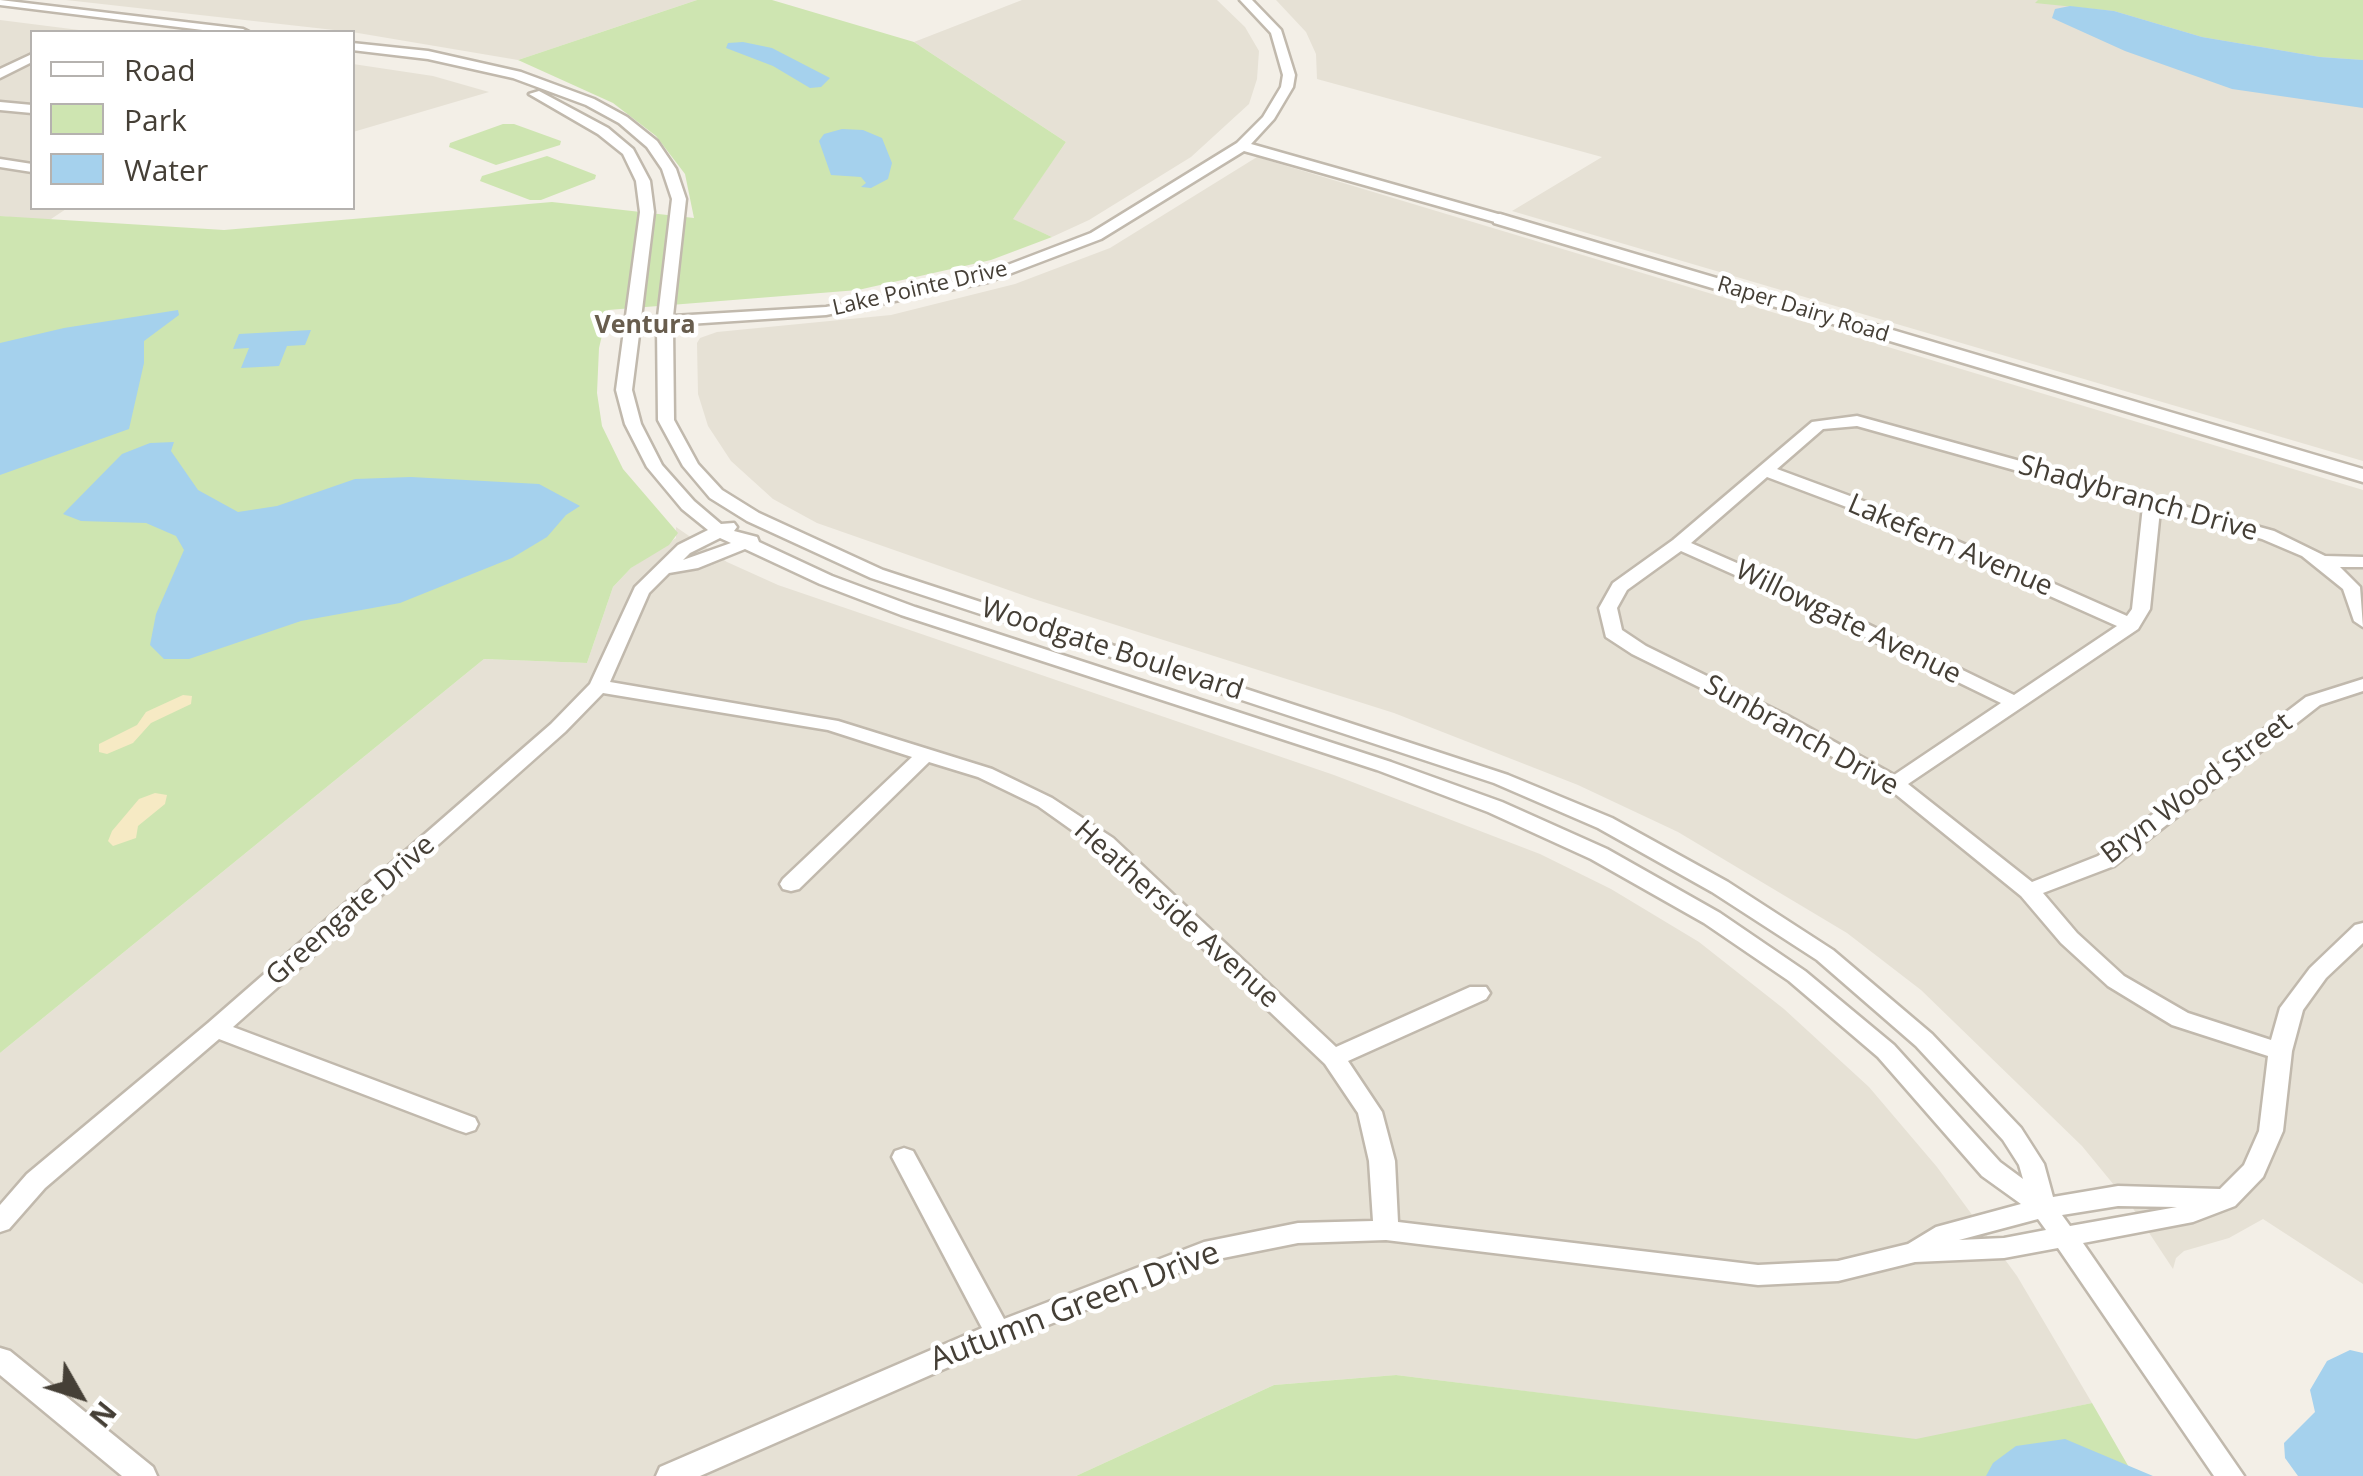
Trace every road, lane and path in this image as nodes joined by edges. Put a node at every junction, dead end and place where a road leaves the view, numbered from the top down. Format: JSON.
{"nodes":[{"id":1,"x":1246,"y":0,"type":"edge"},
{"id":2,"x":0,"y":2,"type":"edge"},
{"id":3,"x":0,"y":11,"type":"edge"},
{"id":4,"x":118,"y":17,"type":"junction"},
{"id":5,"x":104,"y":24,"type":"junction"},
{"id":6,"x":90,"y":30,"type":"edge"},
{"id":7,"x":184,"y":30,"type":"edge"},
{"id":8,"x":355,"y":47,"type":"edge"},
{"id":9,"x":355,"y":55,"type":"edge"},
{"id":10,"x":411,"y":58,"type":"junction"},
{"id":11,"x":30,"y":59,"type":"edge"},
{"id":12,"x":0,"y":74,"type":"edge"},
{"id":13,"x":0,"y":106,"type":"edge"},
{"id":14,"x":30,"y":109,"type":"edge"},
{"id":15,"x":1242,"y":146,"type":"junction"},
{"id":16,"x":0,"y":163,"type":"edge"},
{"id":17,"x":30,"y":168,"type":"edge"},
{"id":18,"x":1500,"y":219,"type":"joint"},
{"id":19,"x":665,"y":321,"type":"junction"},
{"id":20,"x":631,"y":323,"type":"junction"},
{"id":21,"x":1879,"y":425,"type":"joint"},
{"id":22,"x":1768,"y":471,"type":"junction"},
{"id":23,"x":2363,"y":476,"type":"edge"},
{"id":24,"x":2152,"y":504,"type":"junction"},
{"id":25,"x":753,"y":517,"type":"junction"},
{"id":26,"x":718,"y":530,"type":"junction"},
{"id":27,"x":775,"y":530,"type":"junction"},
{"id":28,"x":743,"y":544,"type":"junction"},
{"id":29,"x":1679,"y":544,"type":"junction"},
{"id":30,"x":2320,"y":561,"type":"junction"},
{"id":31,"x":2363,"y":562,"type":"edge"},
{"id":32,"x":662,"y":570,"type":"junction"},
{"id":33,"x":2358,"y":594,"type":"edge"},
{"id":34,"x":1025,"y":621,"type":"junction"},
{"id":35,"x":2363,"y":621,"type":"edge"},
{"id":36,"x":2131,"y":625,"type":"junction"},
{"id":37,"x":1003,"y":640,"type":"junction"},
{"id":38,"x":2363,"y":685,"type":"edge"},
{"id":39,"x":599,"y":686,"type":"junction"},
{"id":40,"x":2016,"y":703,"type":"junction"},
{"id":41,"x":926,"y":754,"type":"junction"},
{"id":42,"x":1895,"y":784,"type":"junction"},
{"id":43,"x":791,"y":884,"type":"dead end"},
{"id":44,"x":2029,"y":891,"type":"junction"},
{"id":45,"x":2363,"y":930,"type":"edge"},
{"id":46,"x":1478,"y":993,"type":"dead end"},
{"id":47,"x":216,"y":1029,"type":"junction"},
{"id":48,"x":2280,"y":1051,"type":"junction"},
{"id":49,"x":1333,"y":1058,"type":"junction"},
{"id":50,"x":466,"y":1124,"type":"dead end"},
{"id":51,"x":904,"y":1156,"type":"dead end"},
{"id":52,"x":2226,"y":1198,"type":"junction"},
{"id":53,"x":2044,"y":1208,"type":"junction"},
{"id":54,"x":0,"y":1222,"type":"edge"},
{"id":55,"x":1386,"y":1230,"type":"junction"},
{"id":56,"x":2062,"y":1236,"type":"junction"},
{"id":57,"x":1916,"y":1252,"type":"junction"},
{"id":58,"x":998,"y":1333,"type":"junction"},
{"id":59,"x":0,"y":1359,"type":"edge"},
{"id":60,"x":143,"y":1476,"type":"edge"},
{"id":61,"x":670,"y":1476,"type":"edge"},
{"id":62,"x":2230,"y":1476,"type":"edge"}],
"edges":[{"from":1,"to":15,"type":"street","name":"Lake Pointe Drive"},
{"from":2,"to":4,"type":"street"},
{"from":3,"to":5,"type":"street"},
{"from":4,"to":5,"type":"street"},
{"from":4,"to":7,"type":"street"},
{"from":5,"to":6,"type":"street"},
{"from":5,"to":7,"type":"street"},
{"from":8,"to":10,"type":"street","name":"Woodgate Boulevard"},
{"from":9,"to":10,"type":"street","name":"Woodgate Boulevard"},
{"from":10,"to":19,"type":"street","name":"Woodgate Boulevard"},
{"from":10,"to":20,"type":"street","name":"Woodgate Boulevard"},
{"from":11,"to":12,"type":"street"},
{"from":13,"to":14,"type":"street"},
{"from":15,"to":18,"type":"street","name":"Raper Dairy Road"},
{"from":15,"to":19,"type":"street","name":"Lake Pointe Drive"},
{"from":16,"to":17,"type":"street"},
{"from":18,"to":23,"type":"street","name":"Raper Dairy Road"},
{"from":19,"to":20,"type":"street","name":"Lake Pointe Drive"},
{"from":19,"to":25,"type":"street","name":"Woodgate Boulevard"},
{"from":20,"to":26,"type":"street","name":"Woodgate Boulevard"},
{"from":21,"to":22,"type":"street","name":"Sunbranch Drive"},
{"from":21,"to":24,"type":"street","name":"Shadybranch Drive"},
{"from":22,"to":29,"type":"street","name":"Sunbranch Drive"},
{"from":22,"to":36,"type":"street","name":"Lakefern Avenue"},
{"from":24,"to":30,"type":"street","name":"Shadybranch Drive"},
{"from":24,"to":36,"type":"street"},
{"from":25,"to":26,"type":"street","name":"Greengate Drive"},
{"from":25,"to":27,"type":"street","name":"Woodgate Boulevard"},
{"from":26,"to":28,"type":"street","name":"Woodgate Boulevard"},
{"from":26,"to":32,"type":"street","name":"Greengate Drive"},
{"from":27,"to":28,"type":"street"},
{"from":27,"to":34,"type":"street","name":"Woodgate Boulevard"},
{"from":28,"to":32,"type":"street"},
{"from":28,"to":37,"type":"street","name":"Woodgate Boulevard"},
{"from":29,"to":40,"type":"street","name":"Willowgate Avenue"},
{"from":29,"to":42,"type":"street","name":"Sunbranch Drive"},
{"from":30,"to":31,"type":"street"},
{"from":30,"to":33,"type":"street","name":"Shadybranch Drive"},
{"from":32,"to":39,"type":"street","name":"Greengate Drive"},
{"from":33,"to":35,"type":"street","name":"Shadybranch Drive"},
{"from":34,"to":37,"type":"street"},
{"from":34,"to":53,"type":"street","name":"Woodgate Boulevard"},
{"from":36,"to":40,"type":"street"},
{"from":37,"to":53,"type":"street","name":"Woodgate Boulevard"},
{"from":38,"to":44,"type":"street","name":"Bryn Wood Street"},
{"from":39,"to":41,"type":"street","name":"Heatherside Avenue"},
{"from":39,"to":47,"type":"street","name":"Greengate Drive"},
{"from":40,"to":42,"type":"street"},
{"from":41,"to":43,"type":"street"},
{"from":41,"to":49,"type":"street","name":"Heatherside Avenue"},
{"from":42,"to":44,"type":"street","name":"Sunbranch Drive"},
{"from":44,"to":48,"type":"street","name":"Sunbranch Drive"},
{"from":45,"to":48,"type":"street"},
{"from":46,"to":49,"type":"street"},
{"from":47,"to":50,"type":"street"},
{"from":47,"to":54,"type":"street","name":"Greengate Drive"},
{"from":48,"to":52,"type":"street"},
{"from":49,"to":55,"type":"street","name":"Heatherside Avenue"},
{"from":51,"to":58,"type":"street"},
{"from":52,"to":53,"type":"street"},
{"from":52,"to":56,"type":"street"},
{"from":53,"to":56,"type":"street","name":"Woodgate Boulevard"},
{"from":53,"to":57,"type":"street","name":"Autumn Green Drive"},
{"from":55,"to":57,"type":"street","name":"Autumn Green Drive"},
{"from":55,"to":58,"type":"street","name":"Autumn Green Drive"},
{"from":56,"to":57,"type":"street","name":"Autumn Green Drive"},
{"from":56,"to":62,"type":"street","name":"Woodgate Boulevard"},
{"from":58,"to":61,"type":"street","name":"Autumn Green Drive"},
{"from":59,"to":60,"type":"street"}]}
